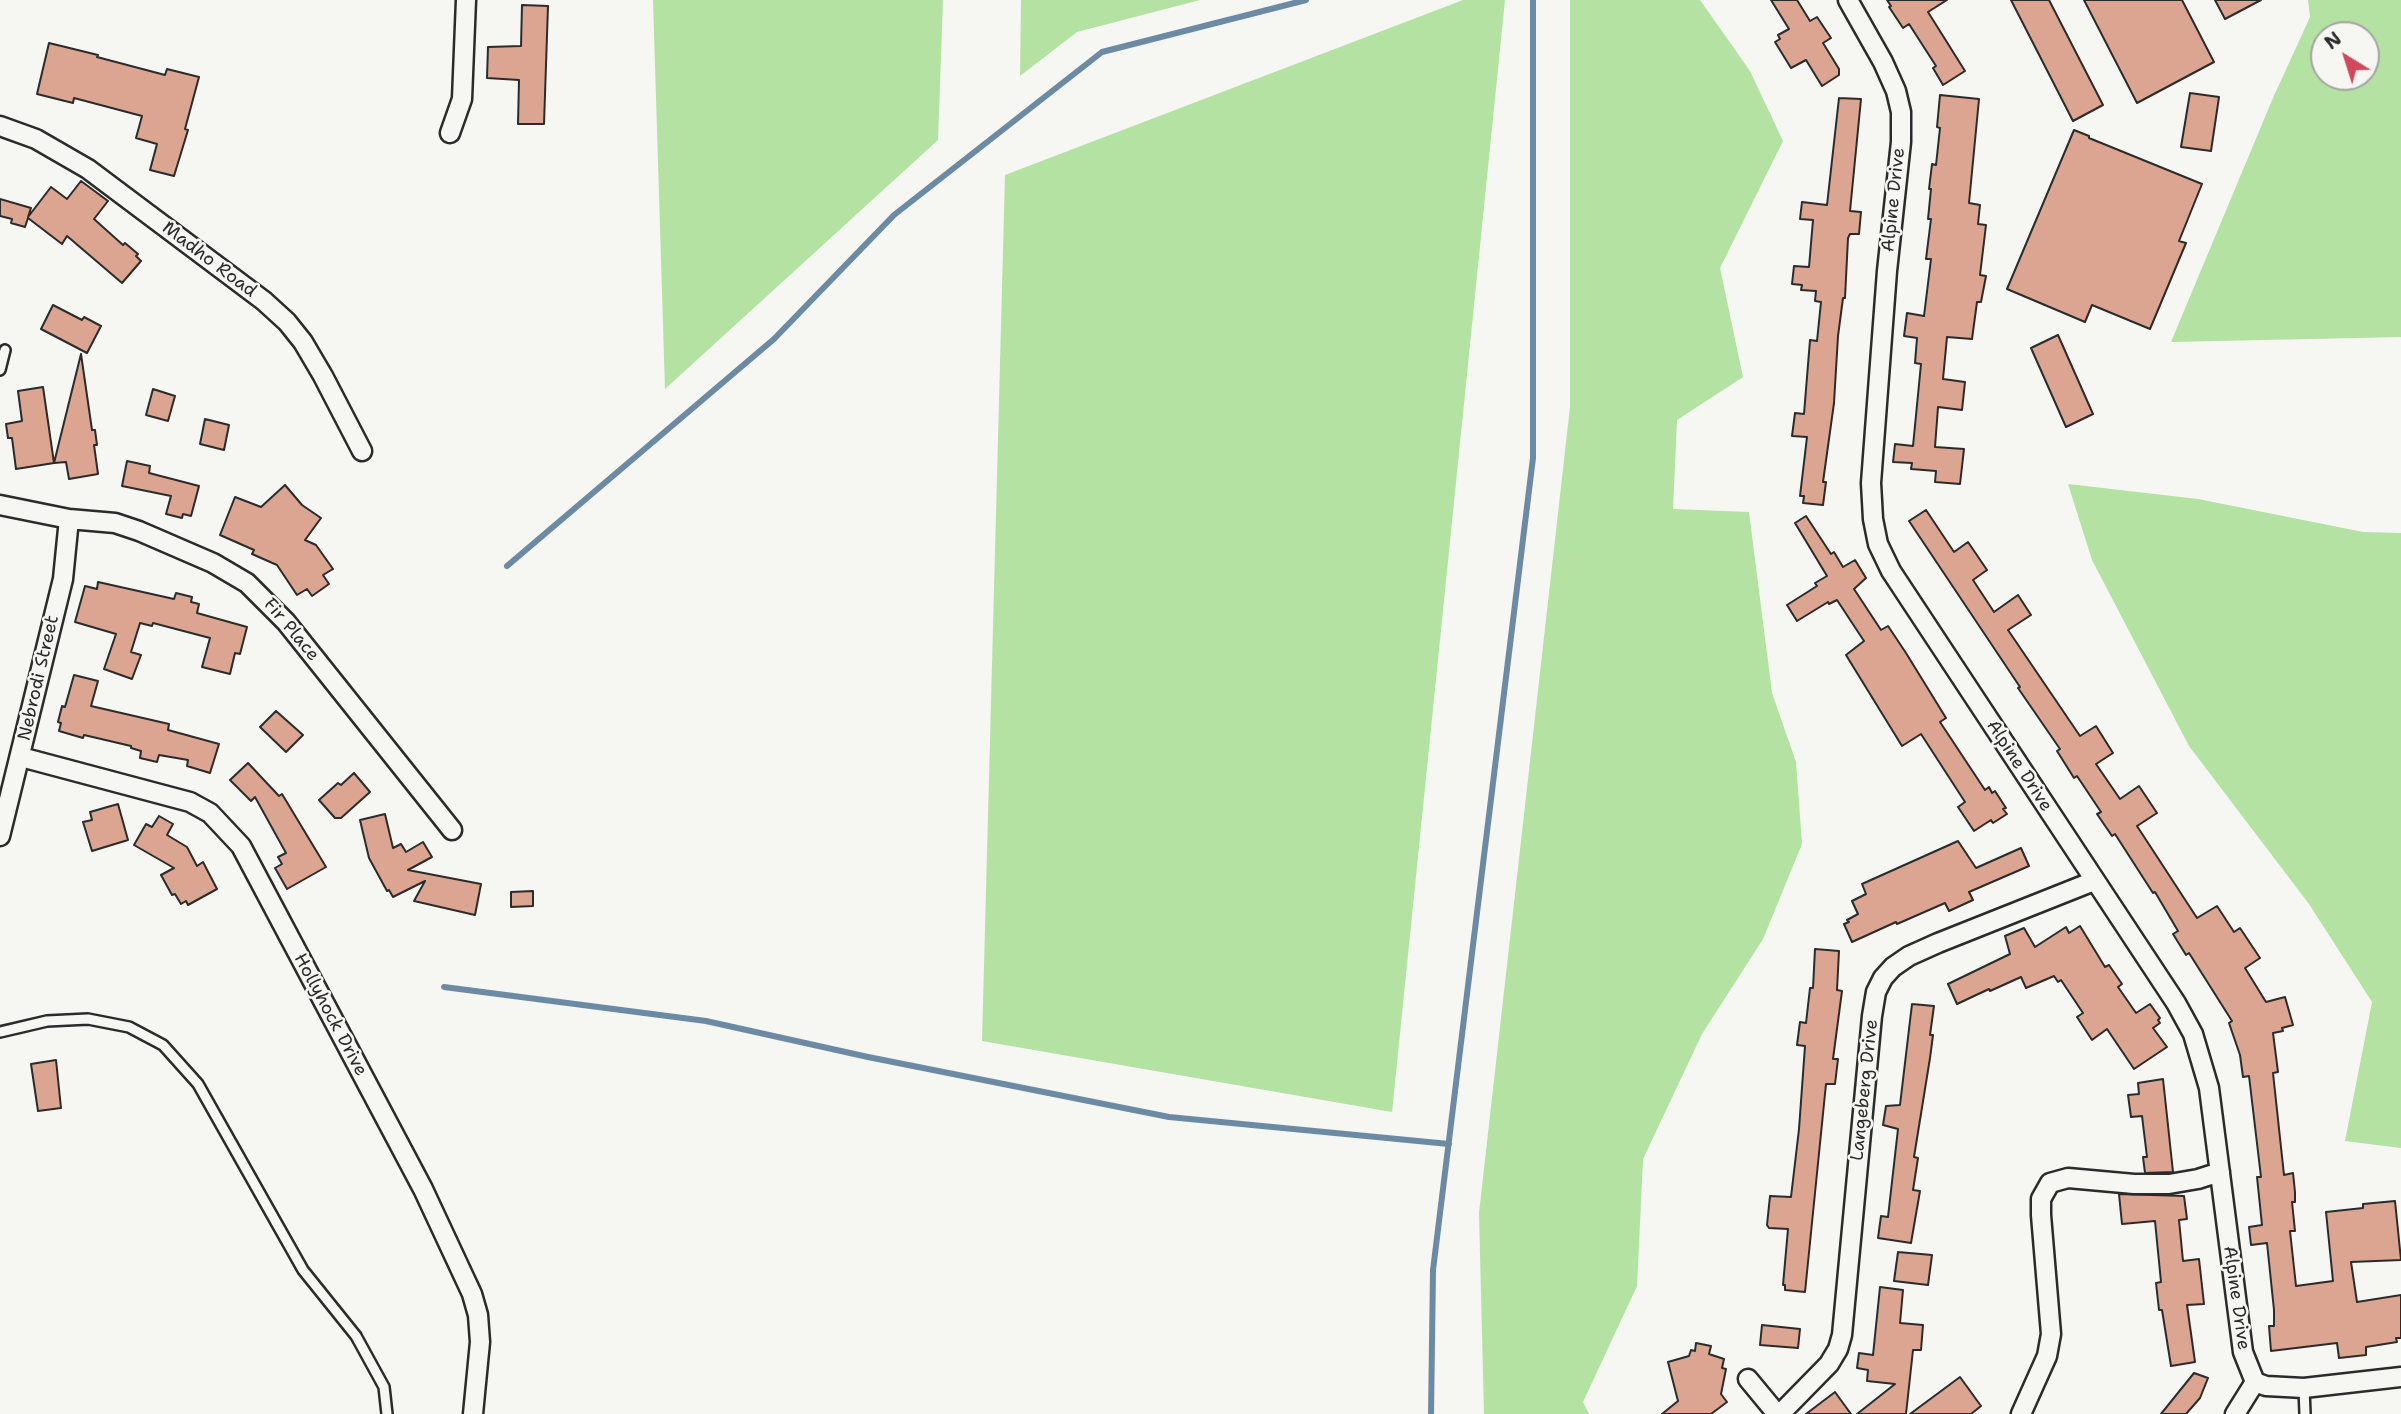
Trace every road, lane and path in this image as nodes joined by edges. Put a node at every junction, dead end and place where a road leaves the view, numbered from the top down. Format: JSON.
{"nodes":[{"id":1,"x":466,"y":0,"type":"edge"},
{"id":2,"x":1848,"y":0,"type":"edge"},
{"id":3,"x":0,"y":126,"type":"edge"},
{"id":4,"x":450,"y":133,"type":"dead end"},
{"id":5,"x":5,"y":350,"type":"dead end"},
{"id":6,"x":0,"y":370,"type":"edge"},
{"id":7,"x":362,"y":450,"type":"dead end"},
{"id":8,"x":0,"y":505,"type":"edge"},
{"id":9,"x":69,"y":519,"type":"junction"},
{"id":10,"x":21,"y":757,"type":"junction"},
{"id":11,"x":452,"y":830,"type":"dead end"},
{"id":12,"x":0,"y":836,"type":"edge"},
{"id":13,"x":2094,"y":881,"type":"junction"},
{"id":14,"x":0,"y":1032,"type":"edge"},
{"id":15,"x":2220,"y":1172,"type":"junction"},
{"id":16,"x":2401,"y":1377,"type":"edge"},
{"id":17,"x":1748,"y":1379,"type":"dead end"},
{"id":18,"x":2256,"y":1382,"type":"junction"},
{"id":19,"x":2304,"y":1388,"type":"junction"},
{"id":20,"x":387,"y":1414,"type":"edge"},
{"id":21,"x":473,"y":1414,"type":"edge"},
{"id":22,"x":1779,"y":1414,"type":"edge"},
{"id":23,"x":2021,"y":1414,"type":"edge"},
{"id":24,"x":2235,"y":1414,"type":"edge"},
{"id":25,"x":2305,"y":1414,"type":"edge"}],
"edges":[{"from":1,"to":4,"type":"street"},
{"from":2,"to":13,"type":"street","name":"Alpine Drive"},
{"from":3,"to":7,"type":"street","name":"Madho Road"},
{"from":5,"to":6,"type":"lane"},
{"from":8,"to":9,"type":"street","name":"Fir Place"},
{"from":9,"to":10,"type":"street","name":"Nebrodi Street"},
{"from":9,"to":11,"type":"street","name":"Fir Place"},
{"from":10,"to":12,"type":"street","name":"Nebrodi Street"},
{"from":10,"to":21,"type":"street","name":"Hollyhock Drive"},
{"from":13,"to":15,"type":"street","name":"Alpine Drive"},
{"from":13,"to":22,"type":"street","name":"Langeberg Drive"},
{"from":14,"to":20,"type":"lane"},
{"from":15,"to":18,"type":"street","name":"Alpine Drive"},
{"from":15,"to":23,"type":"street"},
{"from":16,"to":19,"type":"street"},
{"from":17,"to":22,"type":"street","name":"Langeberg Drive"},
{"from":18,"to":19,"type":"street"},
{"from":18,"to":24,"type":"street"},
{"from":19,"to":25,"type":"lane"}]}
